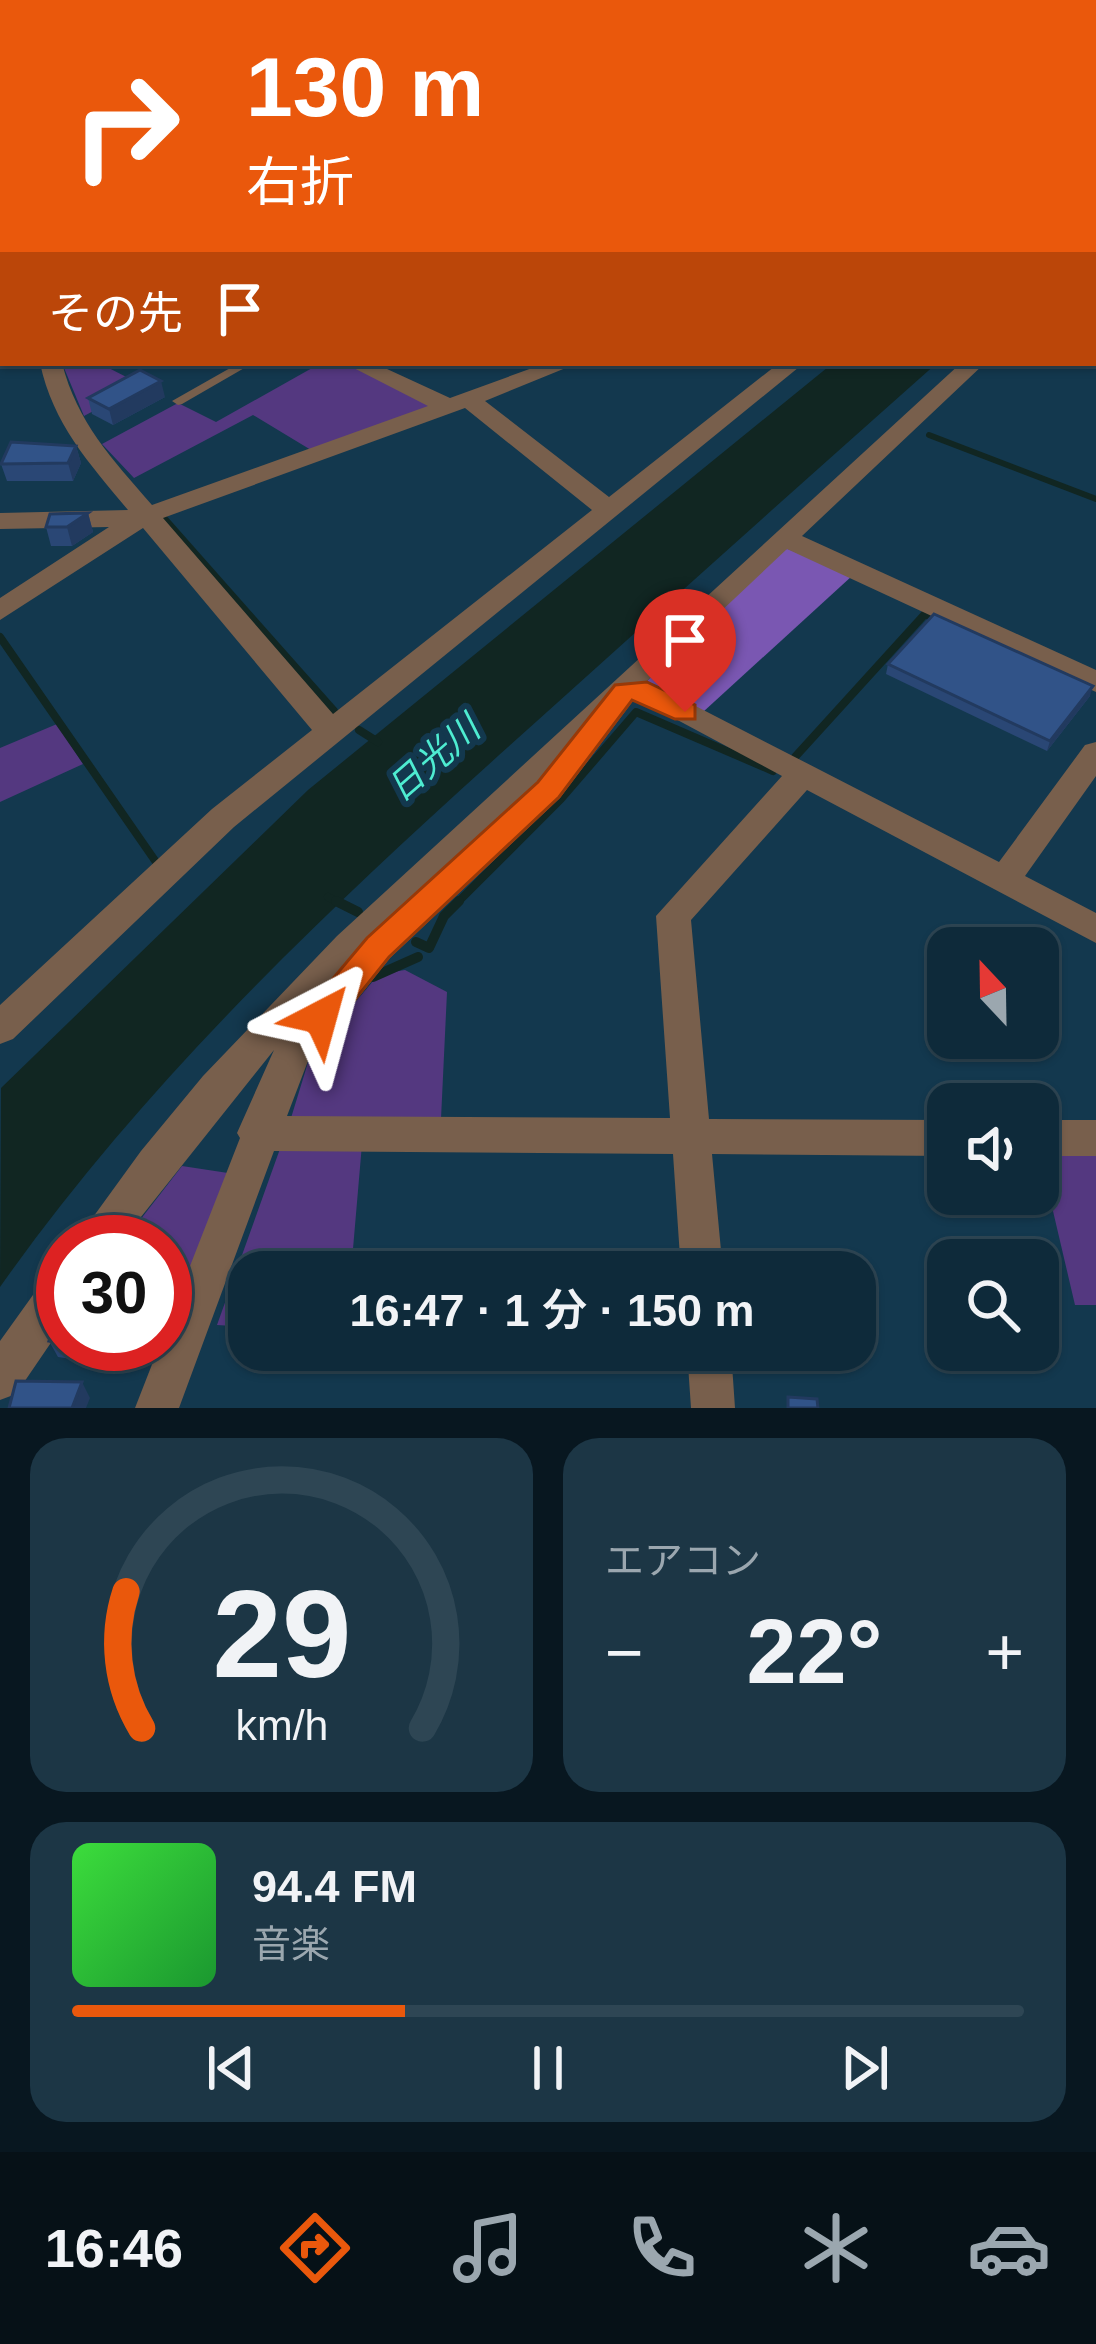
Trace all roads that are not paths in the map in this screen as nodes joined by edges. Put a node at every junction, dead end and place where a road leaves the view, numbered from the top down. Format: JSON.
{"nodes":[{"id":1,"x":52,"y":366,"type":"edge"},
{"id":2,"x":242,"y":366,"type":"edge"},
{"id":3,"x":364,"y":366,"type":"edge"},
{"id":4,"x":559,"y":366,"type":"edge"},
{"id":5,"x":789,"y":366,"type":"edge"},
{"id":6,"x":971,"y":366,"type":"edge"},
{"id":7,"x":178,"y":401,"type":"dead end"},
{"id":8,"x":458,"y":403,"type":"junction"},
{"id":9,"x":608,"y":510,"type":"junction"},
{"id":10,"x":146,"y":514,"type":"junction"},
{"id":11,"x":0,"y":521,"type":"edge"},
{"id":12,"x":784,"y":538,"type":"junction"},
{"id":13,"x":0,"y":610,"type":"edge"},
{"id":14,"x":1096,"y":682,"type":"edge"},
{"id":15,"x":329,"y":730,"type":"junction"},
{"id":16,"x":1096,"y":753,"type":"edge"},
{"id":17,"x":801,"y":776,"type":"junction"},
{"id":18,"x":1004,"y":880,"type":"junction"},
{"id":19,"x":1096,"y":929,"type":"edge"},
{"id":20,"x":0,"y":1028,"type":"edge"},
{"id":21,"x":257,"y":1133,"type":"junction"},
{"id":22,"x":692,"y":1138,"type":"junction"},
{"id":23,"x":927,"y":1138,"type":"edge"},
{"id":24,"x":1059,"y":1138,"type":"edge"},
{"id":25,"x":1096,"y":1138,"type":"edge"},
{"id":26,"x":116,"y":1215,"type":"edge"},
{"id":27,"x":700,"y":1251,"type":"edge"},
{"id":28,"x":36,"y":1327,"type":"edge"},
{"id":29,"x":710,"y":1371,"type":"edge"},
{"id":30,"x":0,"y":1378,"type":"edge"},
{"id":31,"x":157,"y":1408,"type":"edge"},
{"id":32,"x":713,"y":1408,"type":"edge"}],
"edges":[{"from":1,"to":10,"type":"street"},
{"from":2,"to":7,"type":"lane"},
{"from":3,"to":8,"type":"street"},
{"from":4,"to":8,"type":"street"},
{"from":5,"to":9,"type":"street"},
{"from":6,"to":12,"type":"street"},
{"from":8,"to":9,"type":"street"},
{"from":8,"to":10,"type":"street"},
{"from":9,"to":15,"type":"street"},
{"from":10,"to":11,"type":"street"},
{"from":10,"to":13,"type":"street"},
{"from":10,"to":15,"type":"street"},
{"from":12,"to":14,"type":"street"},
{"from":12,"to":26,"type":"street"},
{"from":15,"to":20,"type":"street"},
{"from":16,"to":18,"type":"street"},
{"from":17,"to":18,"type":"street"},
{"from":17,"to":21,"type":"street"},
{"from":17,"to":22,"type":"street"},
{"from":18,"to":19,"type":"street"},
{"from":21,"to":22,"type":"street"},
{"from":21,"to":31,"type":"street"},
{"from":22,"to":23,"type":"street"},
{"from":22,"to":27,"type":"street"},
{"from":24,"to":25,"type":"street"},
{"from":28,"to":30,"type":"street"},
{"from":29,"to":32,"type":"street"}]}
